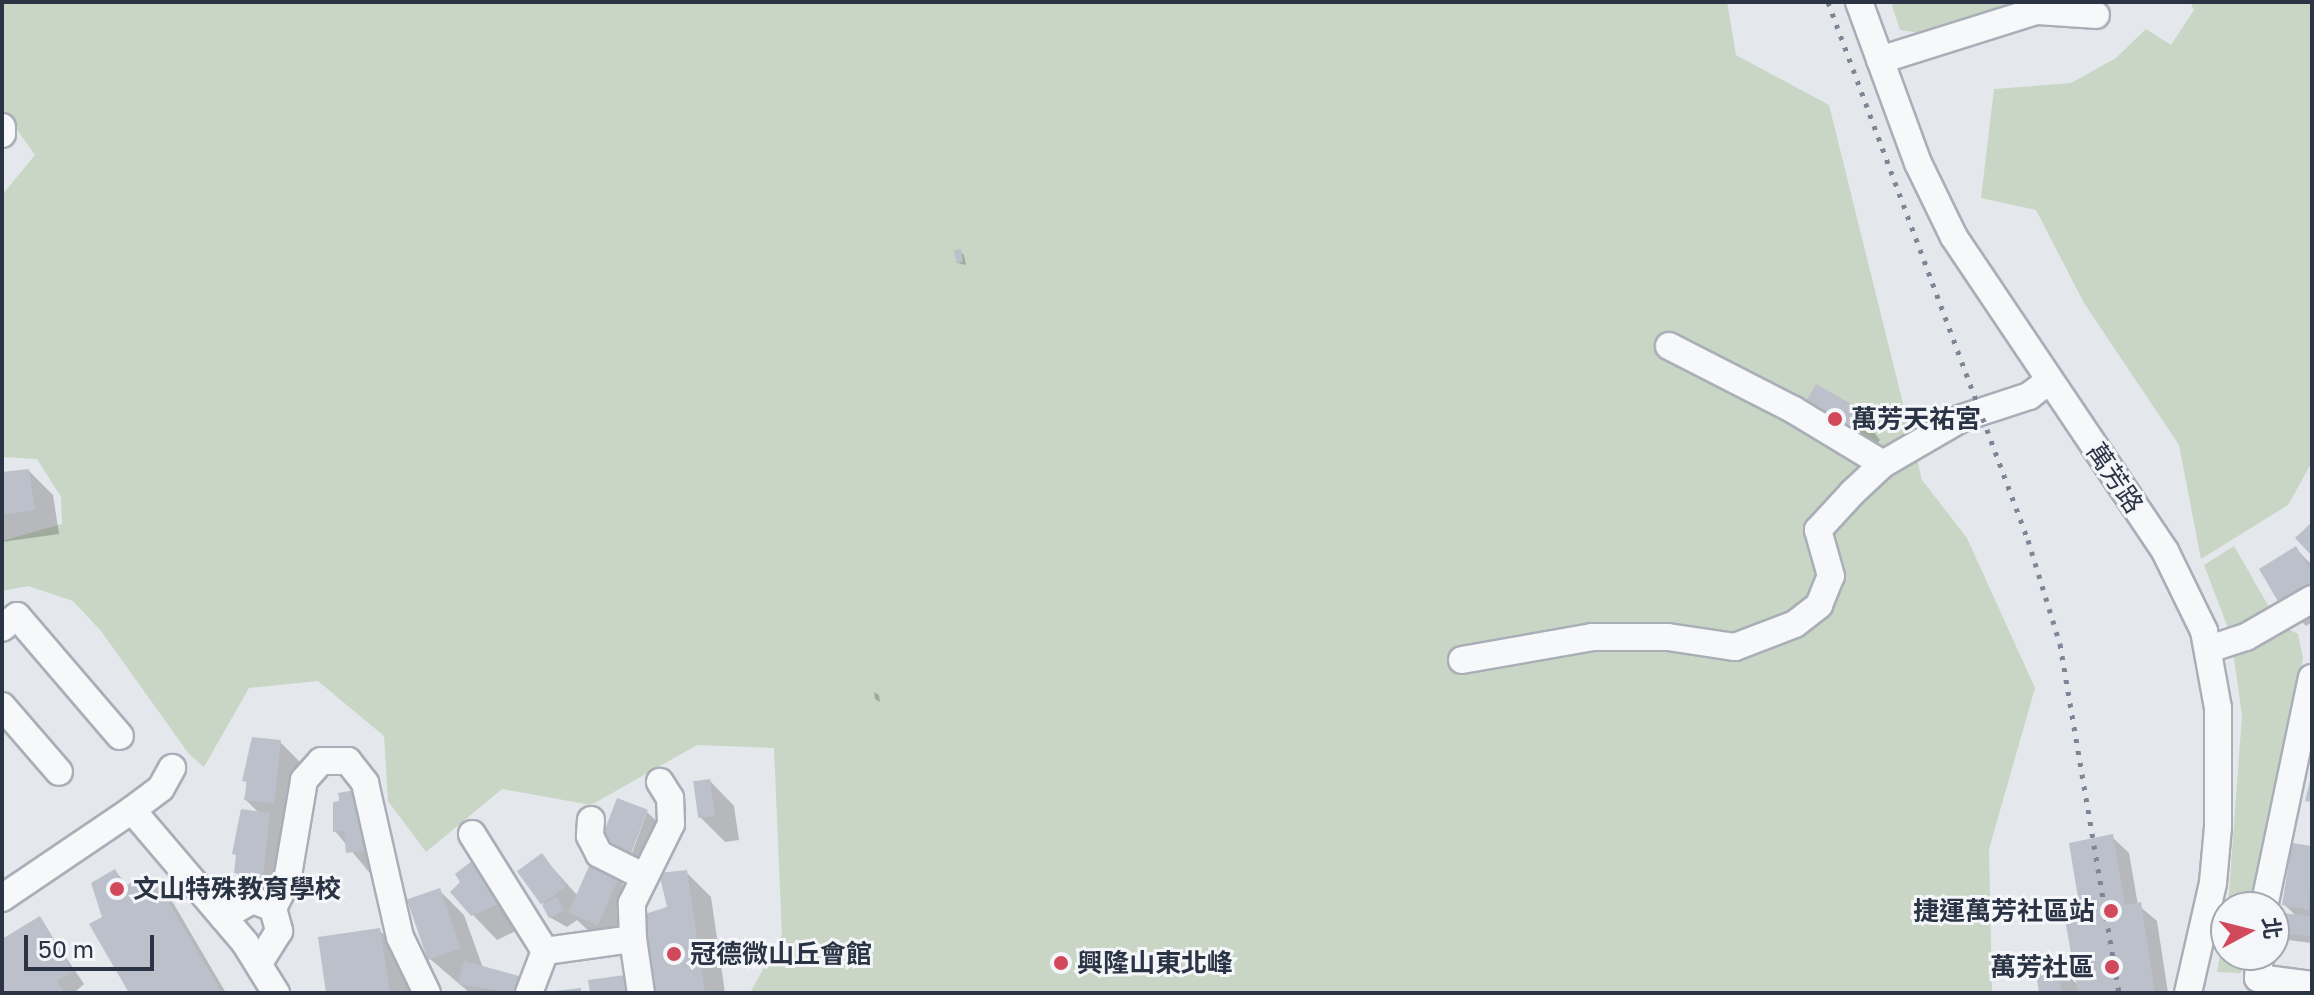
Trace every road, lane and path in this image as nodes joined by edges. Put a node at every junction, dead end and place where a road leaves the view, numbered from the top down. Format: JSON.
{"nodes":[{"id":1,"x":1859,"y":2,"type":"edge"},
{"id":2,"x":2096,"y":15,"type":"dead end"},
{"id":3,"x":1880,"y":60,"type":"junction"},
{"id":4,"x":2,"y":127,"type":"edge"},
{"id":5,"x":2,"y":134,"type":"edge"},
{"id":6,"x":1669,"y":346,"type":"dead end"},
{"id":7,"x":2049,"y":381,"type":"junction"},
{"id":8,"x":1883,"y":464,"type":"junction"},
{"id":9,"x":2312,"y":599,"type":"edge"},
{"id":10,"x":16,"y":615,"type":"edge"},
{"id":11,"x":2209,"y":649,"type":"junction"},
{"id":12,"x":1462,"y":660,"type":"dead end"},
{"id":13,"x":2312,"y":678,"type":"edge"},
{"id":14,"x":2,"y":706,"type":"edge"},
{"id":15,"x":120,"y":736,"type":"dead end"},
{"id":16,"x":172,"y":768,"type":"dead end"},
{"id":17,"x":59,"y":772,"type":"dead end"},
{"id":18,"x":660,"y":782,"type":"dead end"},
{"id":19,"x":132,"y":810,"type":"junction"},
{"id":20,"x":591,"y":820,"type":"dead end"},
{"id":21,"x":472,"y":834,"type":"dead end"},
{"id":22,"x":645,"y":877,"type":"junction"},
{"id":23,"x":2267,"y":891,"type":"edge"},
{"id":24,"x":2,"y":898,"type":"edge"},
{"id":25,"x":273,"y":908,"type":"junction"},
{"id":26,"x":223,"y":917,"type":"junction"},
{"id":27,"x":633,"y":939,"type":"junction"},
{"id":28,"x":545,"y":951,"type":"junction"},
{"id":29,"x":260,"y":962,"type":"junction"},
{"id":30,"x":2259,"y":971,"type":"edge"},
{"id":31,"x":2312,"y":985,"type":"edge"},
{"id":32,"x":276,"y":993,"type":"edge"},
{"id":33,"x":427,"y":993,"type":"edge"},
{"id":34,"x":529,"y":993,"type":"edge"},
{"id":35,"x":641,"y":993,"type":"edge"},
{"id":36,"x":2188,"y":993,"type":"edge"}],
"edges":[{"from":1,"to":3,"type":"street","name":"萬芳路"},
{"from":2,"to":3,"type":"street"},
{"from":3,"to":7,"type":"street","name":"萬芳路"},
{"from":4,"to":5,"type":"street"},
{"from":6,"to":8,"type":"street"},
{"from":7,"to":8,"type":"street"},
{"from":7,"to":11,"type":"street","name":"萬芳路"},
{"from":8,"to":12,"type":"street"},
{"from":9,"to":11,"type":"street"},
{"from":10,"to":15,"type":"street"},
{"from":11,"to":36,"type":"street","name":"萬芳路"},
{"from":13,"to":23,"type":"street"},
{"from":14,"to":17,"type":"street"},
{"from":16,"to":19,"type":"street"},
{"from":18,"to":22,"type":"street"},
{"from":19,"to":24,"type":"street"},
{"from":19,"to":26,"type":"street"},
{"from":20,"to":22,"type":"street"},
{"from":21,"to":28,"type":"street"},
{"from":22,"to":27,"type":"street"},
{"from":25,"to":26,"type":"street"},
{"from":25,"to":29,"type":"street"},
{"from":25,"to":33,"type":"street"},
{"from":26,"to":29,"type":"street"},
{"from":27,"to":28,"type":"street"},
{"from":27,"to":35,"type":"street"},
{"from":28,"to":34,"type":"street"},
{"from":29,"to":32,"type":"street"},
{"from":30,"to":31,"type":"street"}]}
